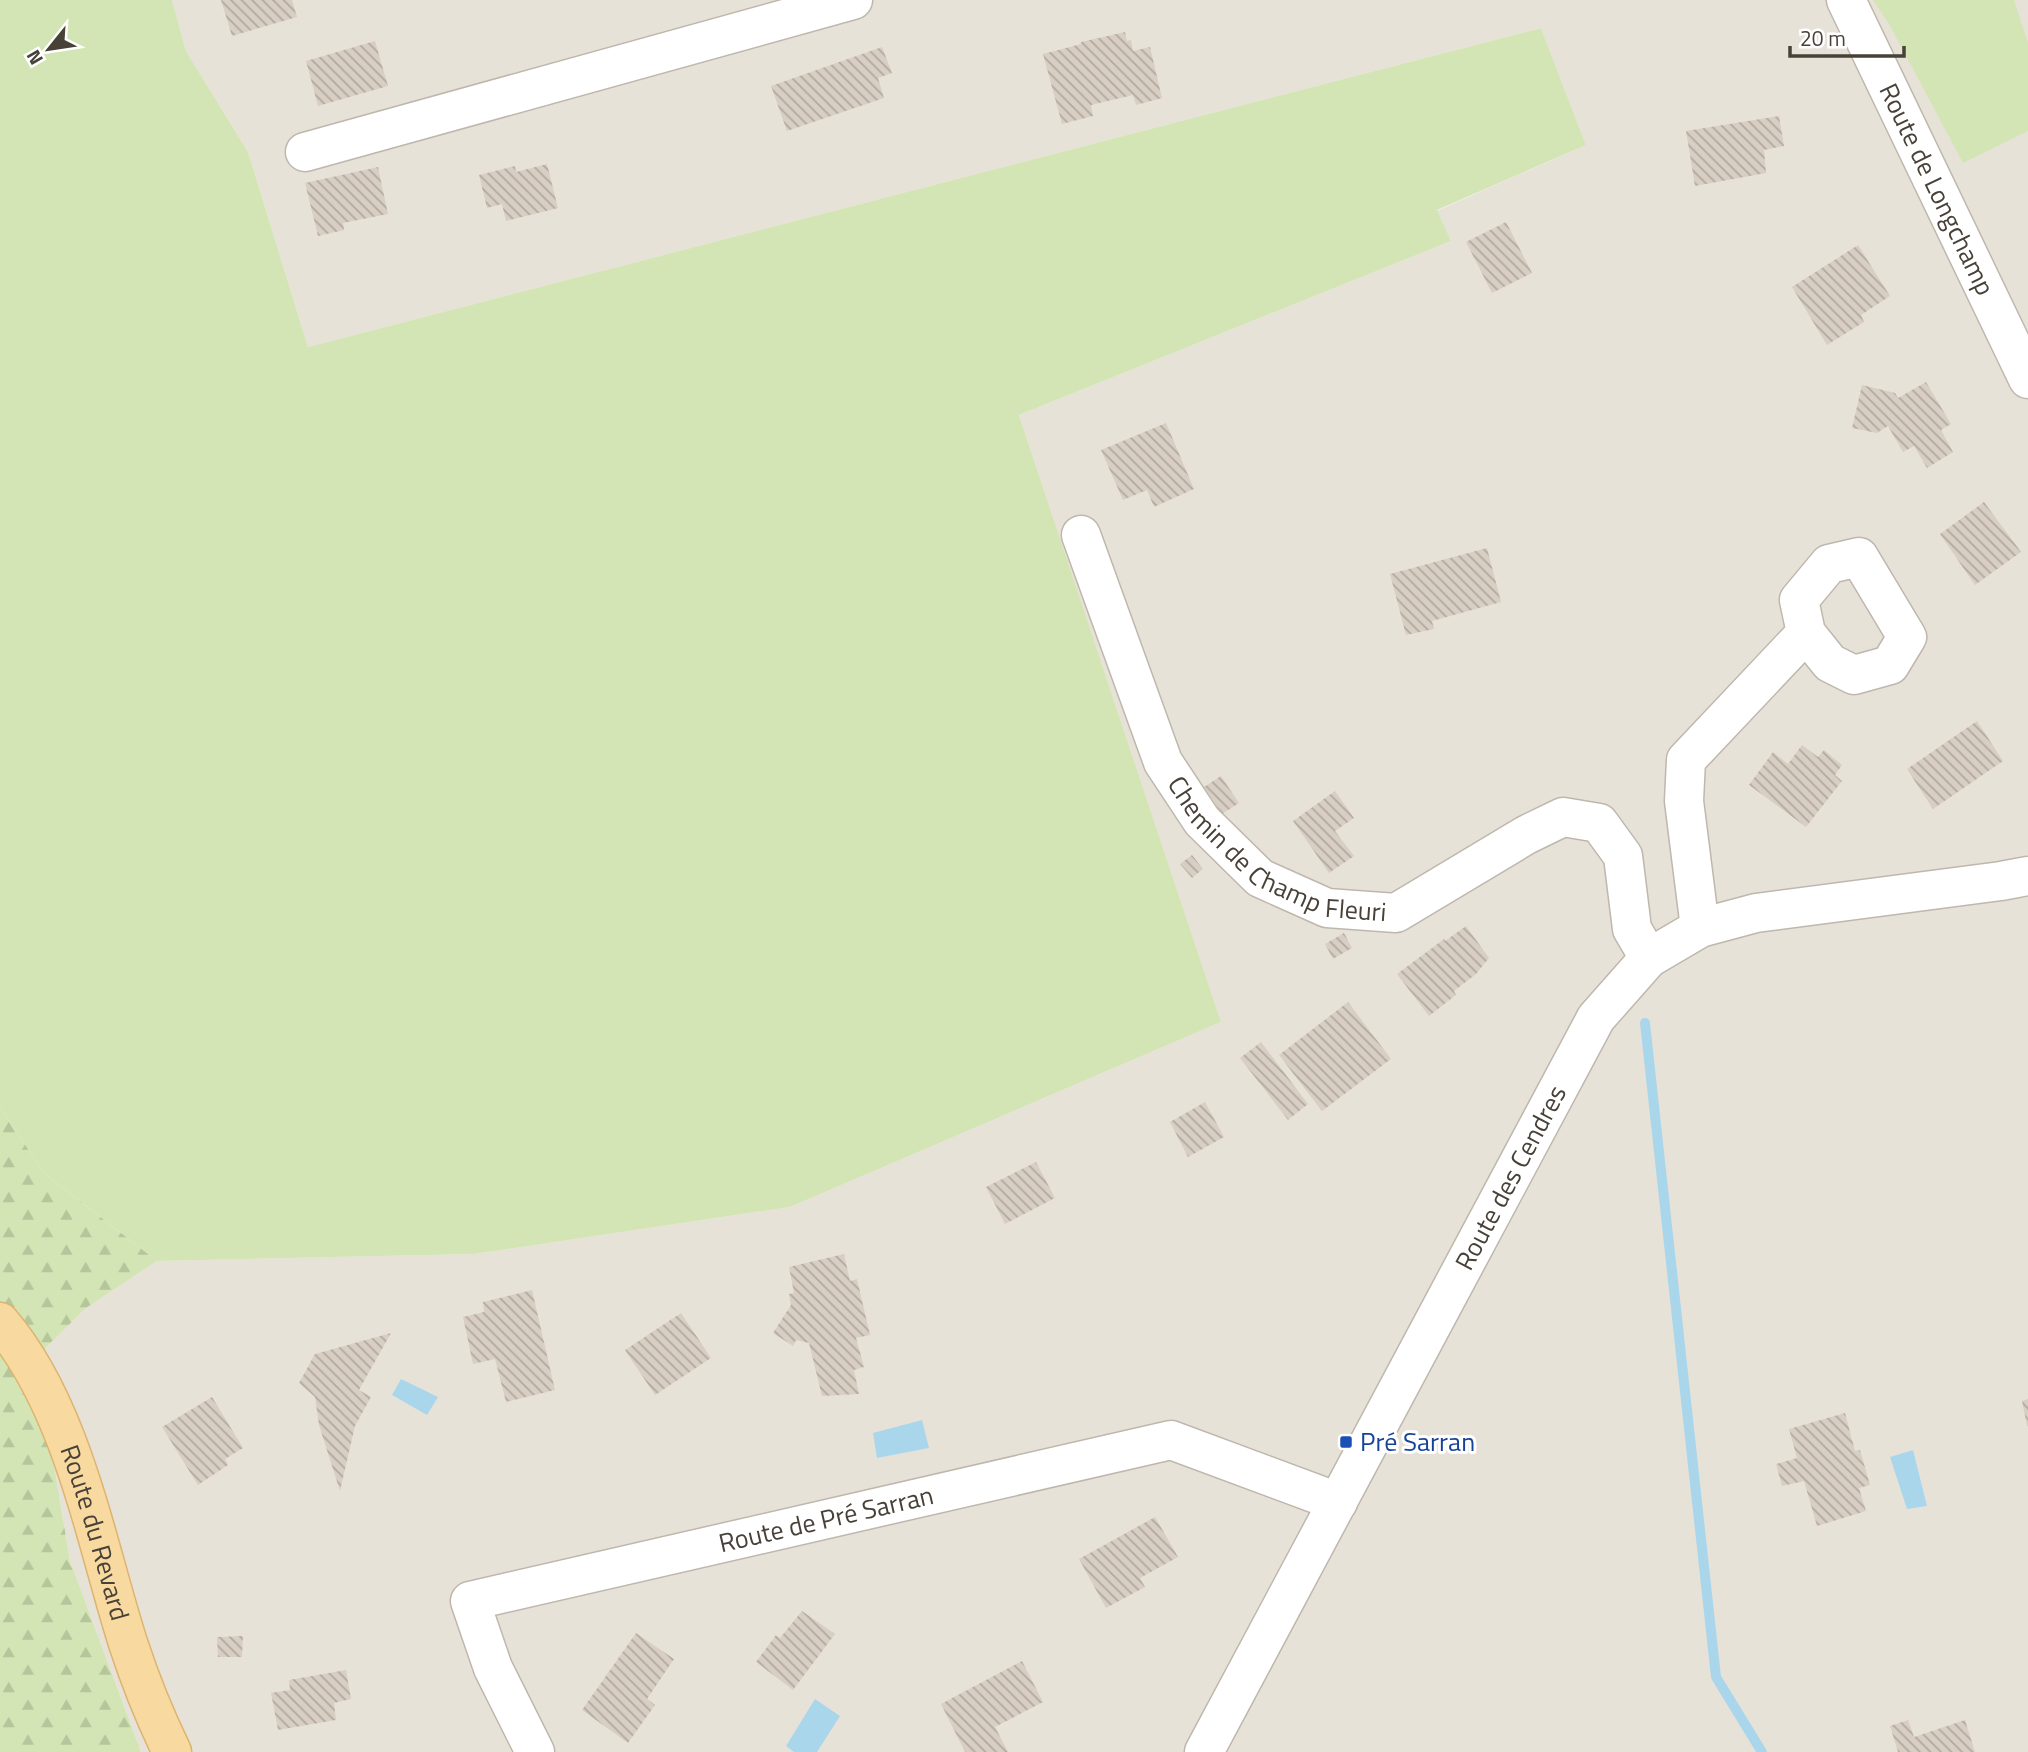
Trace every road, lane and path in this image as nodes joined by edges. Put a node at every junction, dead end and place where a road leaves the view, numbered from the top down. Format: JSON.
{"nodes":[{"id":1,"x":853,"y":0,"type":"edge"},
{"id":2,"x":1846,"y":0,"type":"edge"},
{"id":3,"x":305,"y":152,"type":"dead end"},
{"id":4,"x":2028,"y":379,"type":"edge"},
{"id":5,"x":1081,"y":535,"type":"dead end"},
{"id":6,"x":1806,"y":633,"type":"dead end"},
{"id":7,"x":2028,"y":876,"type":"edge"},
{"id":8,"x":1700,"y":928,"type":"junction"},
{"id":9,"x":1649,"y":958,"type":"junction"},
{"id":10,"x":0,"y":1322,"type":"edge"},
{"id":11,"x":1338,"y":1502,"type":"junction"},
{"id":12,"x":172,"y":1752,"type":"edge"},
{"id":13,"x":535,"y":1752,"type":"edge"},
{"id":14,"x":1204,"y":1752,"type":"edge"}],
"edges":[{"from":1,"to":3,"type":"street"},
{"from":2,"to":4,"type":"street","name":"Route de Longchamp"},
{"from":5,"to":9,"type":"street","name":"Chemin de Champ Fleuri"},
{"from":6,"to":8,"type":"street"},
{"from":7,"to":8,"type":"street","name":"Route des Cendres"},
{"from":8,"to":9,"type":"street","name":"Route des Cendres"},
{"from":9,"to":11,"type":"street","name":"Route des Cendres"},
{"from":10,"to":12,"type":"main road","name":"Route du Revard"},
{"from":11,"to":13,"type":"street","name":"Route de Pré Sarran"},
{"from":11,"to":14,"type":"street","name":"Route des Cendres"}]}
